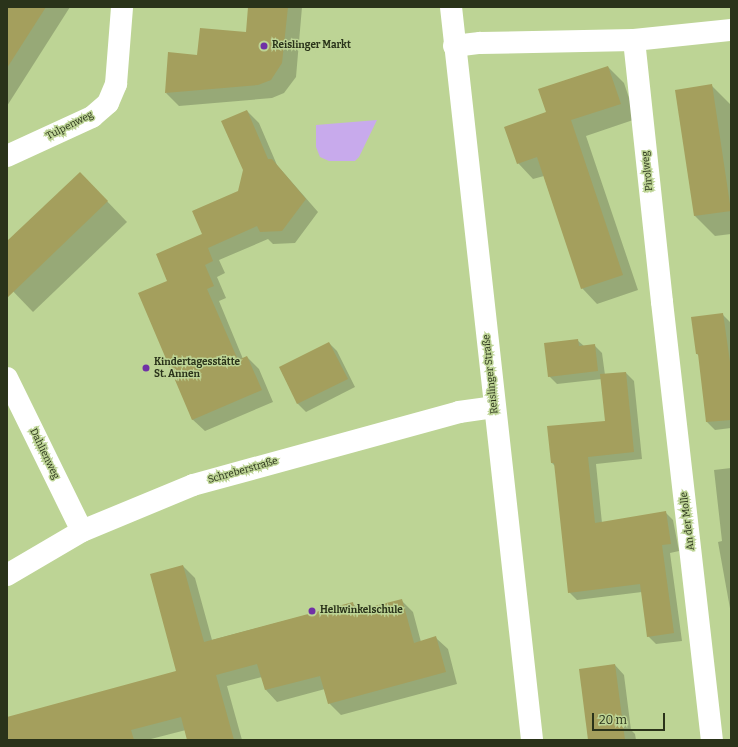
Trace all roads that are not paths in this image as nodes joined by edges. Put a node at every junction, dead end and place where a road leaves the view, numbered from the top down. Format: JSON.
{"nodes":[{"id":1,"x":122,"y":7,"type":"edge"},
{"id":2,"x":451,"y":7,"type":"edge"},
{"id":3,"x":731,"y":30,"type":"edge"},
{"id":4,"x":634,"y":40,"type":"junction"},
{"id":5,"x":454,"y":46,"type":"junction"},
{"id":6,"x":7,"y":156,"type":"edge"},
{"id":7,"x":662,"y":302,"type":"joint"},
{"id":8,"x":7,"y":378,"type":"edge"},
{"id":9,"x":494,"y":407,"type":"junction"},
{"id":10,"x":82,"y":531,"type":"junction"},
{"id":11,"x":7,"y":575,"type":"edge"},
{"id":12,"x":532,"y":740,"type":"edge"},
{"id":13,"x":712,"y":740,"type":"edge"}],
"edges":[{"from":1,"to":6,"type":"street","name":"Tulpenweg"},
{"from":2,"to":5,"type":"street","name":"Reislinger Straße"},
{"from":3,"to":4,"type":"street"},
{"from":4,"to":5,"type":"street"},
{"from":4,"to":7,"type":"street","name":"Pirolweg"},
{"from":5,"to":9,"type":"street","name":"Reislinger Straße"},
{"from":7,"to":13,"type":"street","name":"An der Molle"},
{"from":8,"to":10,"type":"street","name":"Dahlienweg"},
{"from":9,"to":10,"type":"street","name":"Schreberstraße"},
{"from":9,"to":12,"type":"street","name":"Reislinger Straße"},
{"from":10,"to":11,"type":"street","name":"Schreberstraße"}]}
